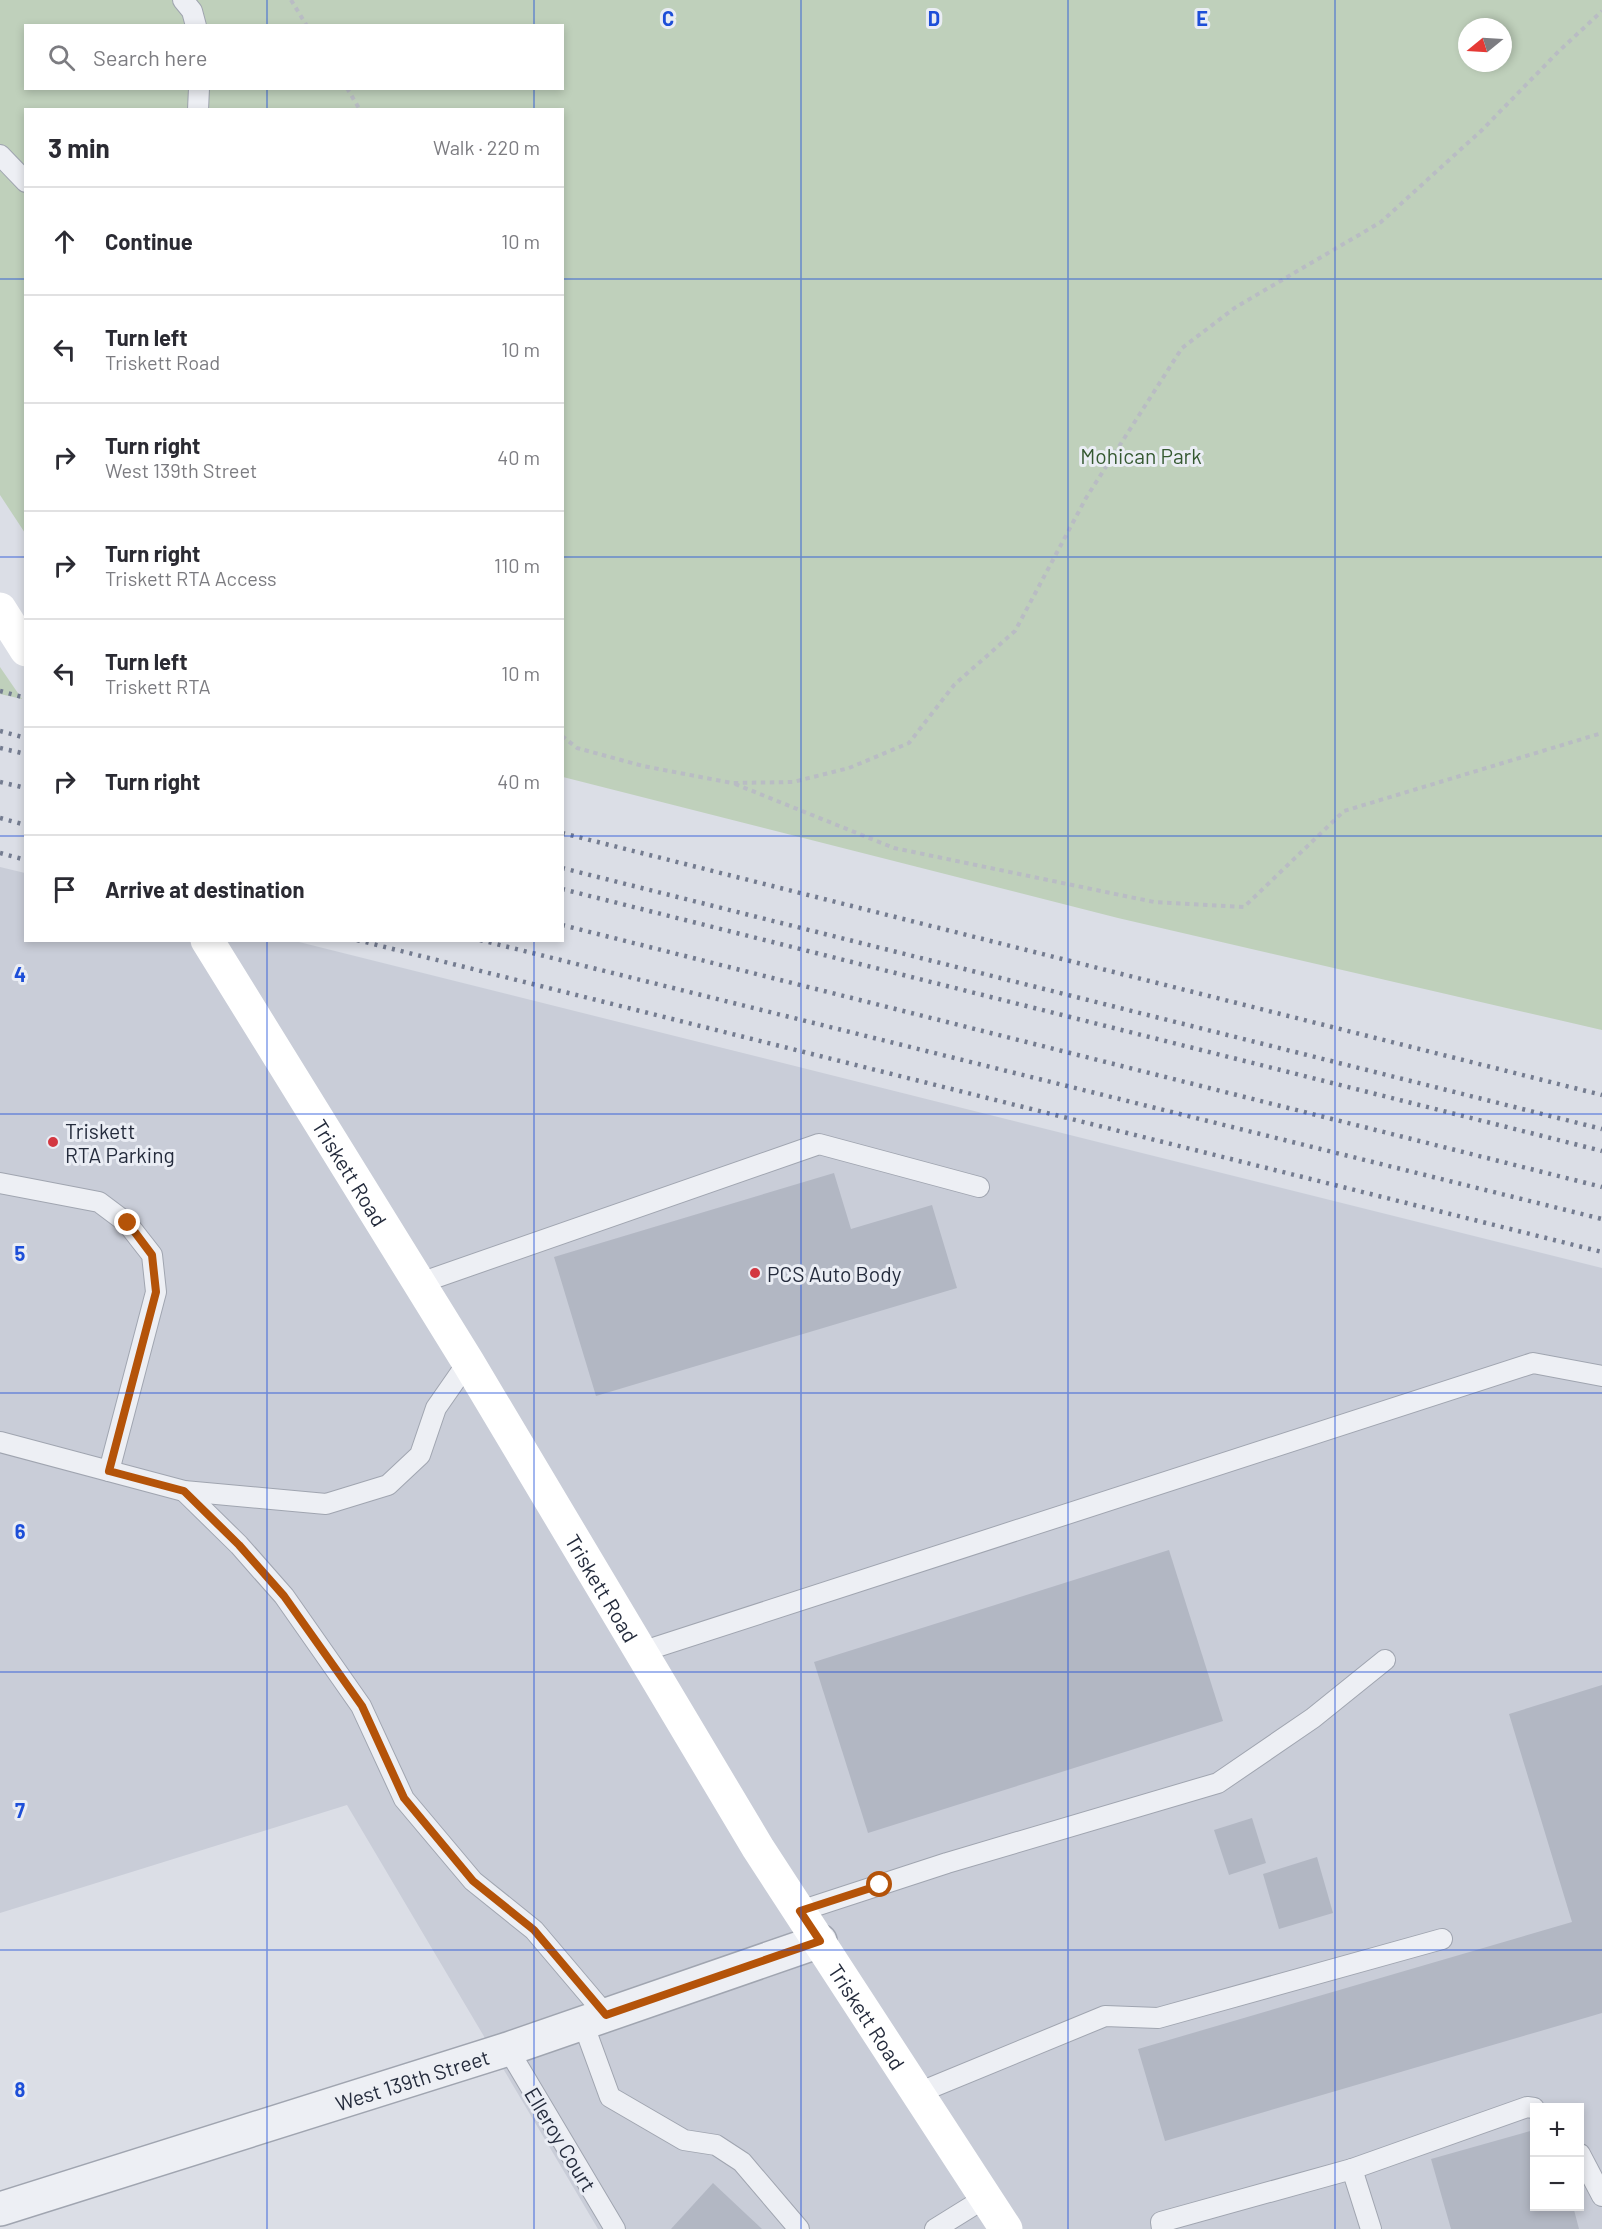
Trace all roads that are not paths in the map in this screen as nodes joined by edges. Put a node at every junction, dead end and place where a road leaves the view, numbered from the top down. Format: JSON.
{"nodes":[{"id":1,"x":183,"y":0,"type":"edge"},
{"id":2,"x":195,"y":24,"type":"edge"},
{"id":3,"x":199,"y":90,"type":"edge"},
{"id":4,"x":198,"y":108,"type":"edge"},
{"id":5,"x":0,"y":154,"type":"edge"},
{"id":6,"x":24,"y":180,"type":"edge"},
{"id":7,"x":0,"y":609,"type":"edge"},
{"id":8,"x":24,"y":647,"type":"edge"},
{"id":9,"x":208,"y":942,"type":"edge"},
{"id":10,"x":0,"y":1183,"type":"edge"},
{"id":11,"x":979,"y":1187,"type":"dead end"},
{"id":12,"x":420,"y":1283,"type":"junction"},
{"id":13,"x":468,"y":1362,"type":"junction"},
{"id":14,"x":1602,"y":1376,"type":"edge"},
{"id":15,"x":0,"y":1442,"type":"edge"},
{"id":16,"x":109,"y":1471,"type":"junction"},
{"id":17,"x":184,"y":1491,"type":"junction"},
{"id":18,"x":641,"y":1652,"type":"junction"},
{"id":19,"x":1385,"y":1660,"type":"dead end"},
{"id":20,"x":800,"y":1911,"type":"junction"},
{"id":21,"x":1442,"y":1939,"type":"dead end"},
{"id":22,"x":820,"y":1941,"type":"junction"},
{"id":23,"x":595,"y":2019,"type":"junction"},
{"id":24,"x":508,"y":2049,"type":"junction"},
{"id":25,"x":918,"y":2093,"type":"junction"},
{"id":26,"x":1530,"y":2107,"type":"edge"},
{"id":27,"x":1582,"y":2157,"type":"edge"},
{"id":28,"x":1352,"y":2169,"type":"junction"},
{"id":29,"x":1602,"y":2196,"type":"edge"},
{"id":30,"x":986,"y":2198,"type":"junction"},
{"id":31,"x":0,"y":2209,"type":"edge"},
{"id":32,"x":615,"y":2229,"type":"edge"},
{"id":33,"x":800,"y":2229,"type":"edge"},
{"id":34,"x":934,"y":2229,"type":"edge"},
{"id":35,"x":1006,"y":2229,"type":"edge"},
{"id":36,"x":1162,"y":2229,"type":"edge"},
{"id":37,"x":1371,"y":2229,"type":"edge"}],
"edges":[{"from":1,"to":2,"type":"lane"},
{"from":3,"to":4,"type":"lane"},
{"from":5,"to":6,"type":"lane"},
{"from":7,"to":8,"type":"main road"},
{"from":9,"to":12,"type":"main road","name":"Triskett Road"},
{"from":10,"to":16,"type":"lane"},
{"from":11,"to":12,"type":"lane"},
{"from":12,"to":13,"type":"main road","name":"Triskett Road"},
{"from":13,"to":17,"type":"lane"},
{"from":13,"to":18,"type":"main road","name":"Triskett Road"},
{"from":14,"to":18,"type":"lane"},
{"from":15,"to":16,"type":"lane"},
{"from":16,"to":17,"type":"lane"},
{"from":17,"to":23,"type":"lane"},
{"from":18,"to":20,"type":"main road","name":"Triskett Road"},
{"from":19,"to":20,"type":"lane"},
{"from":20,"to":22,"type":"main road","name":"Triskett Road"},
{"from":21,"to":25,"type":"lane"},
{"from":22,"to":23,"type":"street","name":"West 139th Street"},
{"from":22,"to":25,"type":"main road","name":"Triskett Road"},
{"from":23,"to":24,"type":"street","name":"West 139th Street"},
{"from":23,"to":33,"type":"lane"},
{"from":24,"to":31,"type":"street","name":"West 139th Street"},
{"from":24,"to":32,"type":"lane","name":"Elleroy Court"},
{"from":25,"to":30,"type":"main road","name":"Triskett Road"},
{"from":26,"to":28,"type":"lane"},
{"from":27,"to":29,"type":"lane"},
{"from":28,"to":36,"type":"lane"},
{"from":28,"to":37,"type":"lane"},
{"from":30,"to":34,"type":"lane"},
{"from":30,"to":35,"type":"main road","name":"Triskett Road"}]}
